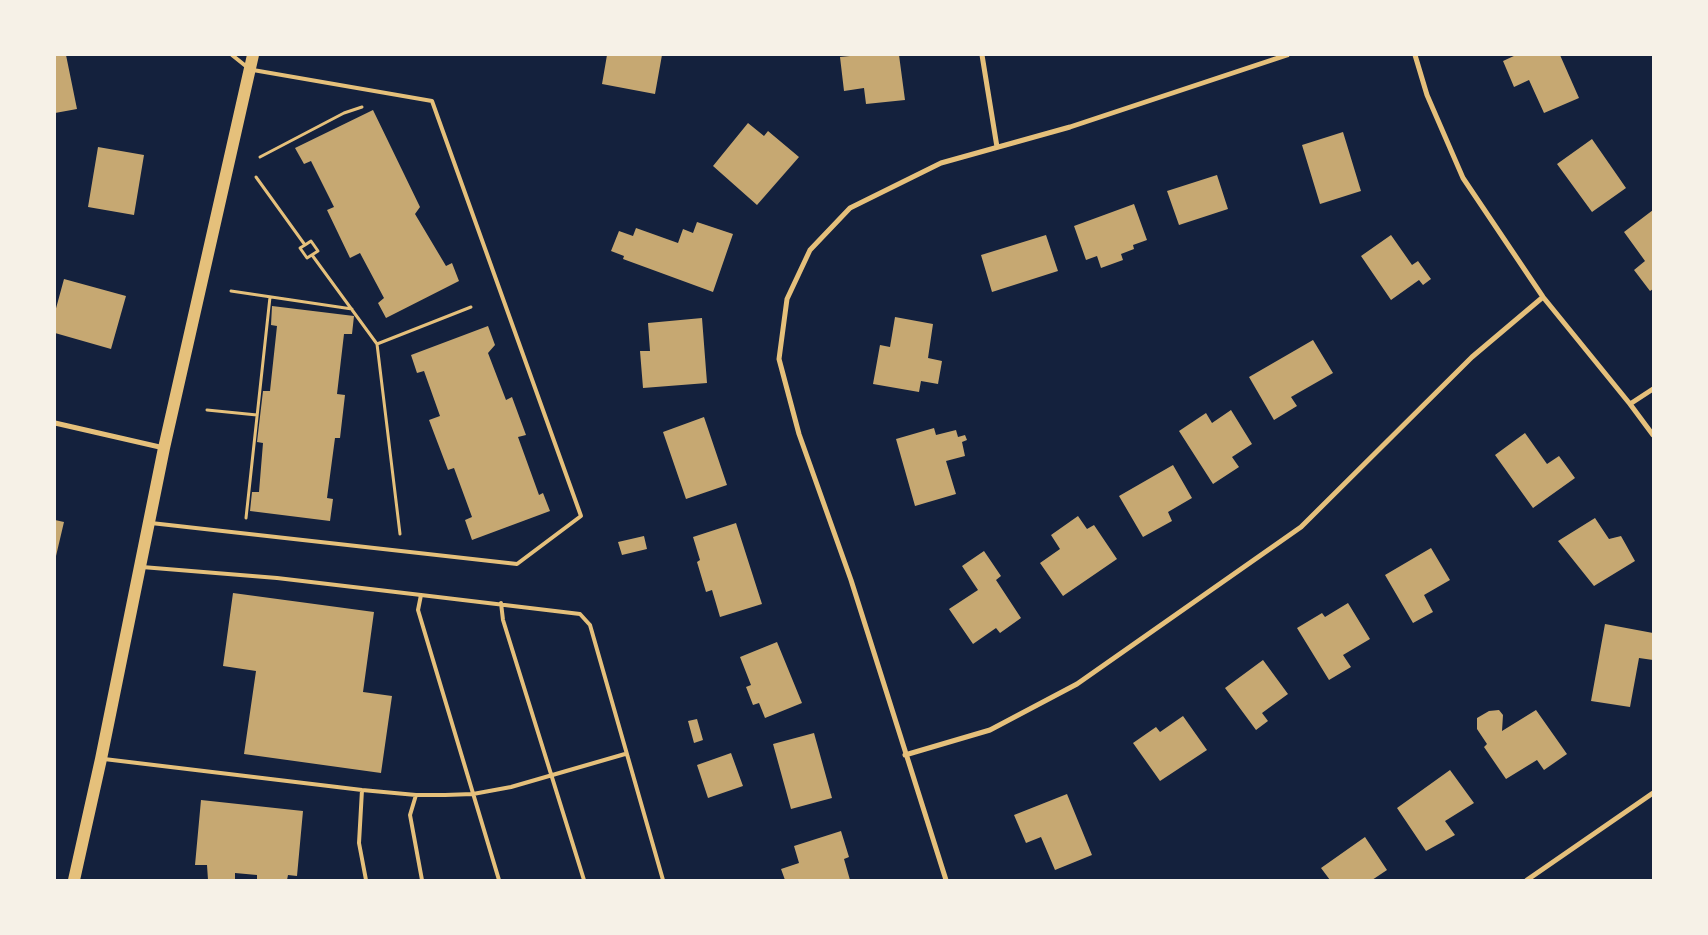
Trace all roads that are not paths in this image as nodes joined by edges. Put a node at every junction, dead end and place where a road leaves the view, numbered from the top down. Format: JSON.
{"nodes":[{"id":1,"x":232,"y":55,"type":"edge"},
{"id":2,"x":253,"y":55,"type":"edge"},
{"id":3,"x":982,"y":55,"type":"edge"},
{"id":4,"x":1287,"y":55,"type":"edge"},
{"id":5,"x":1415,"y":55,"type":"edge"},
{"id":6,"x":250,"y":69,"type":"junction"},
{"id":7,"x":997,"y":147,"type":"junction"},
{"id":8,"x":1544,"y":297,"type":"junction"},
{"id":9,"x":1653,"y":389,"type":"edge"},
{"id":10,"x":1630,"y":404,"type":"junction"},
{"id":11,"x":55,"y":423,"type":"edge"},
{"id":12,"x":1653,"y":436,"type":"edge"},
{"id":13,"x":164,"y":448,"type":"junction"},
{"id":14,"x":149,"y":523,"type":"junction"},
{"id":15,"x":140,"y":567,"type":"junction"},
{"id":16,"x":421,"y":595,"type":"junction"},
{"id":17,"x":501,"y":603,"type":"junction"},
{"id":18,"x":625,"y":754,"type":"junction"},
{"id":19,"x":905,"y":755,"type":"junction"},
{"id":20,"x":102,"y":759,"type":"junction"},
{"id":21,"x":552,"y":776,"type":"junction"},
{"id":22,"x":362,"y":790,"type":"junction"},
{"id":23,"x":1653,"y":793,"type":"edge"},
{"id":24,"x":473,"y":794,"type":"junction"},
{"id":25,"x":416,"y":795,"type":"junction"},
{"id":26,"x":74,"y":880,"type":"edge"},
{"id":27,"x":366,"y":880,"type":"edge"},
{"id":28,"x":422,"y":880,"type":"edge"},
{"id":29,"x":499,"y":880,"type":"edge"},
{"id":30,"x":584,"y":880,"type":"edge"},
{"id":31,"x":663,"y":880,"type":"edge"},
{"id":32,"x":946,"y":880,"type":"edge"},
{"id":33,"x":1527,"y":880,"type":"edge"}],
"edges":[{"from":1,"to":6,"type":"lane"},
{"from":2,"to":6,"type":"main road"},
{"from":3,"to":7,"type":"street"},
{"from":4,"to":7,"type":"street"},
{"from":5,"to":8,"type":"street"},
{"from":6,"to":13,"type":"main road"},
{"from":6,"to":14,"type":"lane"},
{"from":7,"to":19,"type":"street"},
{"from":8,"to":10,"type":"street"},
{"from":8,"to":19,"type":"street"},
{"from":9,"to":10,"type":"street"},
{"from":10,"to":12,"type":"street"},
{"from":11,"to":13,"type":"street"},
{"from":13,"to":14,"type":"main road"},
{"from":14,"to":15,"type":"main road"},
{"from":15,"to":16,"type":"lane"},
{"from":15,"to":20,"type":"main road"},
{"from":16,"to":17,"type":"lane"},
{"from":16,"to":24,"type":"lane"},
{"from":17,"to":18,"type":"lane"},
{"from":17,"to":21,"type":"lane"},
{"from":18,"to":21,"type":"lane"},
{"from":18,"to":31,"type":"lane"},
{"from":19,"to":32,"type":"street"},
{"from":20,"to":22,"type":"lane"},
{"from":20,"to":26,"type":"main road"},
{"from":21,"to":24,"type":"lane"},
{"from":21,"to":30,"type":"lane"},
{"from":22,"to":25,"type":"lane"},
{"from":22,"to":27,"type":"lane"},
{"from":23,"to":33,"type":"street"},
{"from":24,"to":25,"type":"lane"},
{"from":24,"to":29,"type":"lane"},
{"from":25,"to":28,"type":"lane"}]}
